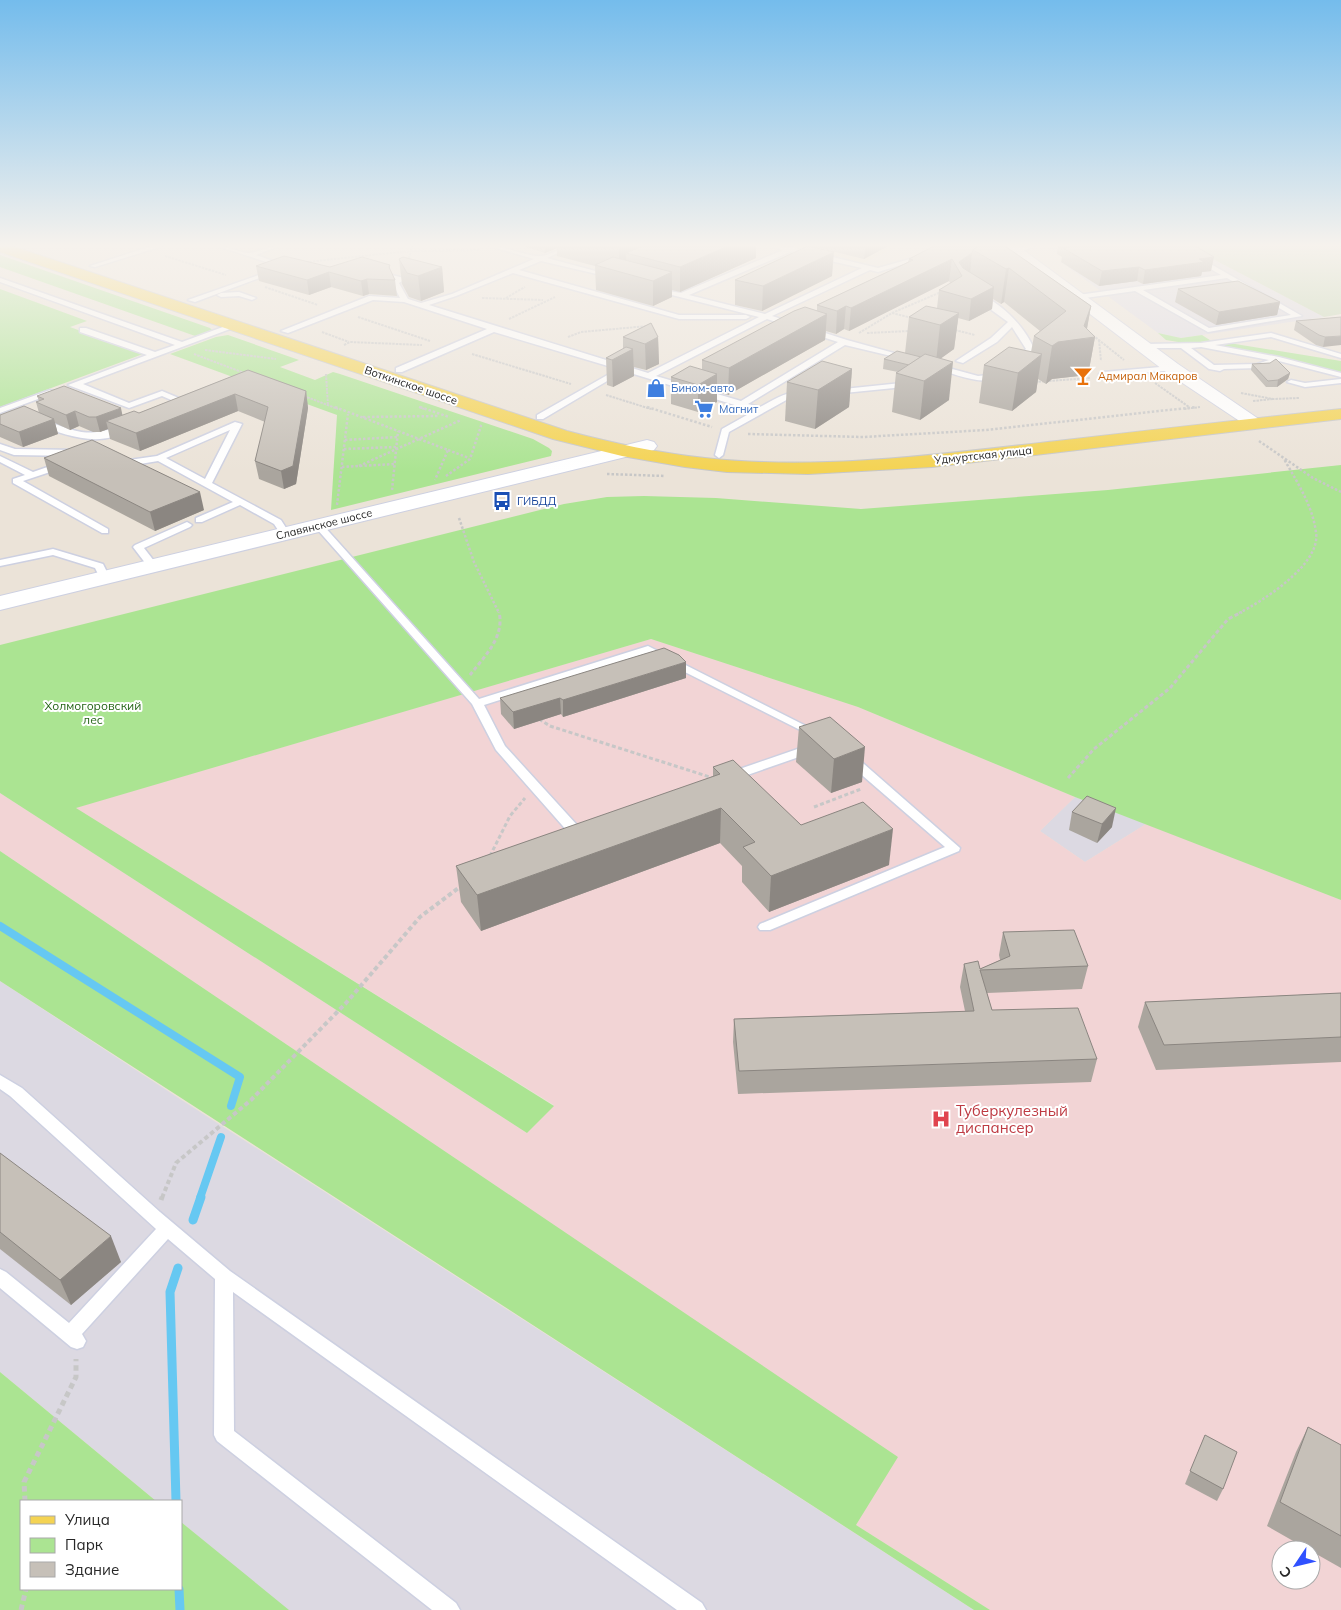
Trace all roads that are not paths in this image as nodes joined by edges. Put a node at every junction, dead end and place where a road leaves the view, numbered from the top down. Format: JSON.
{"nodes":[{"id":1,"x":112,"y":321,"type":"edge"},
{"id":2,"x":220,"y":321,"type":"edge"},
{"id":3,"x":259,"y":321,"type":"edge"},
{"id":4,"x":312,"y":321,"type":"edge"},
{"id":5,"x":469,"y":321,"type":"edge"},
{"id":6,"x":756,"y":321,"type":"edge"},
{"id":7,"x":783,"y":321,"type":"edge"},
{"id":8,"x":1009,"y":321,"type":"edge"},
{"id":9,"x":1111,"y":321,"type":"edge"},
{"id":10,"x":1192,"y":321,"type":"edge"},
{"id":11,"x":1265,"y":321,"type":"edge"},
{"id":12,"x":814,"y":324,"type":"edge"},
{"id":13,"x":1011,"y":324,"type":"junction"},
{"id":14,"x":234,"y":326,"type":"junction"},
{"id":15,"x":806,"y":328,"type":"junction"},
{"id":16,"x":494,"y":329,"type":"junction"},
{"id":17,"x":83,"y":330,"type":"dead end"},
{"id":18,"x":285,"y":331,"type":"junction"},
{"id":19,"x":844,"y":342,"type":"junction"},
{"id":20,"x":1201,"y":345,"type":"junction"},
{"id":21,"x":179,"y":346,"type":"junction"},
{"id":22,"x":1144,"y":346,"type":"junction"},
{"id":23,"x":1182,"y":346,"type":"junction"},
{"id":24,"x":155,"y":355,"type":"junction"},
{"id":25,"x":1341,"y":356,"type":"edge"},
{"id":26,"x":1279,"y":359,"type":"junction"},
{"id":27,"x":916,"y":360,"type":"edge"},
{"id":28,"x":925,"y":362,"type":"edge"},
{"id":29,"x":960,"y":362,"type":"dead end"},
{"id":30,"x":1012,"y":367,"type":"edge"},
{"id":31,"x":1172,"y":368,"type":"junction"},
{"id":32,"x":625,"y":369,"type":"junction"},
{"id":33,"x":399,"y":370,"type":"junction"},
{"id":34,"x":1103,"y":374,"type":"road end"},
{"id":35,"x":1004,"y":375,"type":"edge"},
{"id":36,"x":649,"y":376,"type":"junction"},
{"id":37,"x":1341,"y":376,"type":"edge"},
{"id":38,"x":978,"y":378,"type":"junction"},
{"id":39,"x":950,"y":381,"type":"edge"},
{"id":40,"x":1341,"y":381,"type":"edge"},
{"id":41,"x":1291,"y":382,"type":"dead end"},
{"id":42,"x":921,"y":384,"type":"edge"},
{"id":43,"x":67,"y":387,"type":"junction"},
{"id":44,"x":826,"y":392,"type":"edge"},
{"id":45,"x":808,"y":394,"type":"edge"},
{"id":46,"x":1341,"y":403,"type":"edge"},
{"id":47,"x":742,"y":404,"type":"junction"},
{"id":48,"x":180,"y":408,"type":"edge"},
{"id":49,"x":762,"y":410,"type":"junction"},
{"id":50,"x":0,"y":411,"type":"edge"},
{"id":51,"x":1341,"y":414,"type":"edge"},
{"id":52,"x":540,"y":417,"type":"junction"},
{"id":53,"x":33,"y":419,"type":"edge"},
{"id":54,"x":136,"y":424,"type":"edge"},
{"id":55,"x":1253,"y":426,"type":"junction"},
{"id":56,"x":1186,"y":427,"type":"junction"},
{"id":57,"x":647,"y":446,"type":"junction"},
{"id":58,"x":0,"y":447,"type":"edge"},
{"id":59,"x":623,"y":452,"type":"junction"},
{"id":60,"x":719,"y":454,"type":"junction"},
{"id":61,"x":159,"y":458,"type":"junction"},
{"id":62,"x":0,"y":459,"type":"edge"},
{"id":63,"x":111,"y":460,"type":"edge"},
{"id":64,"x":32,"y":475,"type":"junction"},
{"id":65,"x":207,"y":484,"type":"junction"},
{"id":66,"x":240,"y":502,"type":"junction"},
{"id":67,"x":199,"y":520,"type":"dead end"},
{"id":68,"x":187,"y":525,"type":"dead end"},
{"id":69,"x":319,"y":526,"type":"junction"},
{"id":70,"x":105,"y":531,"type":"dead end"},
{"id":71,"x":285,"y":534,"type":"junction"},
{"id":72,"x":0,"y":563,"type":"edge"},
{"id":73,"x":153,"y":566,"type":"junction"},
{"id":74,"x":105,"y":578,"type":"junction"},
{"id":75,"x":0,"y":603,"type":"edge"},
{"id":76,"x":477,"y":703,"type":"junction"},
{"id":77,"x":844,"y":753,"type":"edge"},
{"id":78,"x":719,"y":780,"type":"edge"},
{"id":79,"x":600,"y":822,"type":"edge"},
{"id":80,"x":765,"y":927,"type":"dead end"},
{"id":81,"x":0,"y":1081,"type":"edge"},
{"id":82,"x":160,"y":1223,"type":"junction"},
{"id":83,"x":224,"y":1276,"type":"junction"},
{"id":84,"x":0,"y":1277,"type":"edge"},
{"id":85,"x":449,"y":1610,"type":"edge"},
{"id":86,"x":695,"y":1610,"type":"edge"}],
"edges":[{"from":1,"to":21,"type":"lane"},
{"from":2,"to":14,"type":"main road","name":"Воткинское шоссе"},
{"from":3,"to":18,"type":"main road","name":"Воткинское шоссе"},
{"from":4,"to":18,"type":"lane"},
{"from":5,"to":16,"type":"lane"},
{"from":6,"to":36,"type":"lane"},
{"from":7,"to":15,"type":"lane"},
{"from":8,"to":13,"type":"lane"},
{"from":9,"to":22,"type":"main road"},
{"from":10,"to":11,"type":"lane"},
{"from":12,"to":15,"type":"lane"},
{"from":13,"to":29,"type":"lane"},
{"from":13,"to":30,"type":"lane"},
{"from":14,"to":21,"type":"lane"},
{"from":14,"to":59,"type":"main road","name":"Воткинское шоссе"},
{"from":15,"to":19,"type":"lane"},
{"from":16,"to":32,"type":"lane"},
{"from":16,"to":33,"type":"lane"},
{"from":17,"to":24,"type":"lane"},
{"from":18,"to":33,"type":"main road","name":"Воткинское шоссе"},
{"from":19,"to":27,"type":"lane"},
{"from":19,"to":47,"type":"lane"},
{"from":20,"to":23,"type":"lane"},
{"from":20,"to":25,"type":"lane"},
{"from":20,"to":26,"type":"lane"},
{"from":21,"to":24,"type":"lane"},
{"from":22,"to":23,"type":"lane"},
{"from":22,"to":31,"type":"main road"},
{"from":23,"to":26,"type":"lane"},
{"from":24,"to":43,"type":"lane"},
{"from":26,"to":37,"type":"lane"},
{"from":28,"to":38,"type":"lane"},
{"from":31,"to":34,"type":"lane"},
{"from":31,"to":55,"type":"main road"},
{"from":32,"to":36,"type":"lane"},
{"from":32,"to":52,"type":"lane"},
{"from":33,"to":52,"type":"main road","name":"Воткинское шоссе"},
{"from":35,"to":38,"type":"lane"},
{"from":36,"to":47,"type":"lane"},
{"from":38,"to":39,"type":"lane"},
{"from":40,"to":41,"type":"lane"},
{"from":42,"to":44,"type":"lane"},
{"from":43,"to":48,"type":"lane"},
{"from":43,"to":50,"type":"lane"},
{"from":45,"to":49,"type":"lane"},
{"from":46,"to":55,"type":"main road","name":"Удмуртская улица"},
{"from":47,"to":49,"type":"lane"},
{"from":49,"to":60,"type":"lane"},
{"from":51,"to":55,"type":"main road","name":"Удмуртская улица"},
{"from":52,"to":57,"type":"main road","name":"Воткинское шоссе"},
{"from":53,"to":54,"type":"lane"},
{"from":55,"to":56,"type":"main road","name":"Удмуртская улица"},
{"from":56,"to":59,"type":"main road","name":"Удмуртская улица"},
{"from":56,"to":60,"type":"main road","name":"Удмуртская улица"},
{"from":57,"to":59,"type":"main road","name":"Славянское шоссе"},
{"from":57,"to":60,"type":"main road","name":"Удмуртская улица"},
{"from":58,"to":64,"type":"lane"},
{"from":59,"to":69,"type":"main road","name":"Славянское шоссе"},
{"from":61,"to":63,"type":"lane"},
{"from":61,"to":65,"type":"lane"},
{"from":61,"to":65,"type":"lane"},
{"from":62,"to":64,"type":"lane"},
{"from":64,"to":70,"type":"lane"},
{"from":65,"to":66,"type":"lane"},
{"from":66,"to":67,"type":"lane"},
{"from":66,"to":71,"type":"lane"},
{"from":68,"to":73,"type":"lane"},
{"from":69,"to":71,"type":"main road","name":"Славянское шоссе"},
{"from":69,"to":76,"type":"lane"},
{"from":71,"to":73,"type":"main road","name":"Славянское шоссе"},
{"from":72,"to":74,"type":"lane"},
{"from":73,"to":74,"type":"main road","name":"Славянское шоссе"},
{"from":74,"to":75,"type":"main road","name":"Славянское шоссе"},
{"from":76,"to":78,"type":"lane"},
{"from":76,"to":79,"type":"lane"},
{"from":77,"to":80,"type":"lane"},
{"from":81,"to":82,"type":"lane"},
{"from":82,"to":83,"type":"lane"},
{"from":82,"to":84,"type":"lane"},
{"from":83,"to":85,"type":"lane"},
{"from":83,"to":86,"type":"lane"}]}
